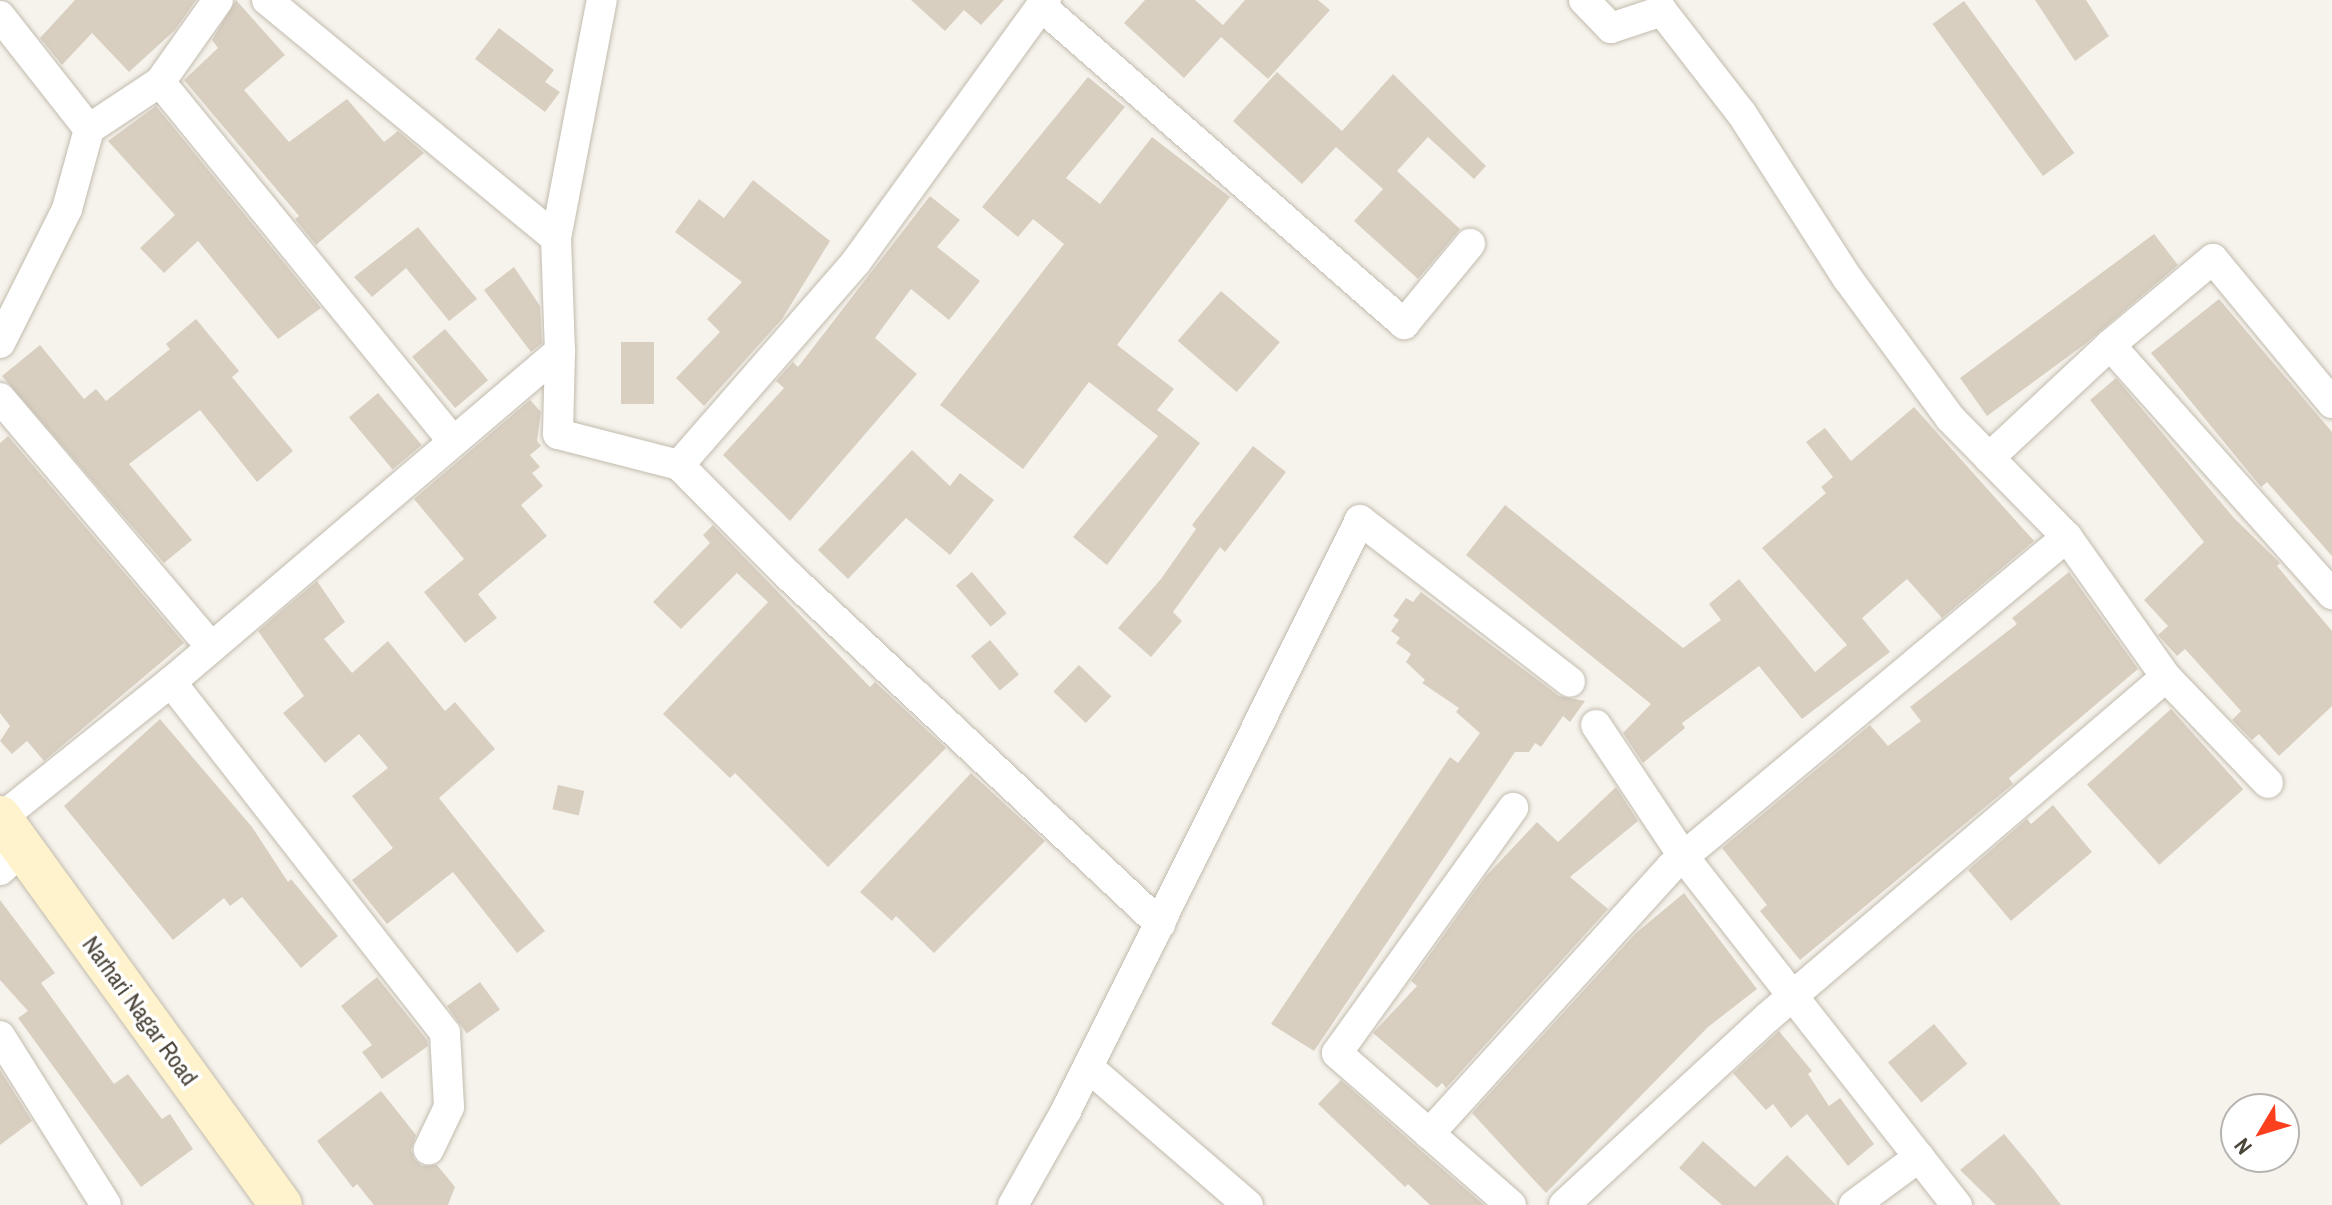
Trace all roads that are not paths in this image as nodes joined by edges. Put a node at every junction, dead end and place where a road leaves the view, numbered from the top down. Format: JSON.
{"nodes":[{"id":1,"x":218,"y":0,"type":"edge"},
{"id":2,"x":267,"y":0,"type":"edge"},
{"id":3,"x":602,"y":0,"type":"edge"},
{"id":4,"x":1584,"y":0,"type":"edge"},
{"id":5,"x":1044,"y":3,"type":"edge"},
{"id":6,"x":0,"y":16,"type":"edge"},
{"id":7,"x":160,"y":82,"type":"junction"},
{"id":8,"x":89,"y":129,"type":"junction"},
{"id":9,"x":556,"y":238,"type":"junction"},
{"id":10,"x":1470,"y":244,"type":"dead end"},
{"id":11,"x":0,"y":343,"type":"edge"},
{"id":12,"x":2110,"y":345,"type":"junction"},
{"id":13,"x":560,"y":351,"type":"junction"},
{"id":14,"x":0,"y":398,"type":"edge"},
{"id":15,"x":2332,"y":403,"type":"edge"},
{"id":16,"x":453,"y":441,"type":"junction"},
{"id":17,"x":1989,"y":458,"type":"junction"},
{"id":18,"x":679,"y":465,"type":"junction"},
{"id":19,"x":2067,"y":537,"type":"junction"},
{"id":20,"x":2332,"y":594,"type":"edge"},
{"id":21,"x":210,"y":646,"type":"junction"},
{"id":22,"x":2166,"y":677,"type":"junction"},
{"id":23,"x":171,"y":682,"type":"junction"},
{"id":24,"x":1570,"y":682,"type":"dead end"},
{"id":25,"x":1596,"y":725,"type":"dead end"},
{"id":26,"x":2268,"y":783,"type":"dead end"},
{"id":27,"x":1513,"y":808,"type":"dead end"},
{"id":28,"x":6,"y":839,"type":"edge"},
{"id":29,"x":1683,"y":856,"type":"junction"},
{"id":30,"x":1160,"y":924,"type":"junction"},
{"id":31,"x":1793,"y":996,"type":"junction"},
{"id":32,"x":0,"y":1036,"type":"edge"},
{"id":33,"x":1088,"y":1067,"type":"junction"},
{"id":34,"x":1429,"y":1134,"type":"junction"},
{"id":35,"x":429,"y":1149,"type":"dead end"},
{"id":36,"x":1919,"y":1157,"type":"junction"},
{"id":37,"x":106,"y":1205,"type":"edge"},
{"id":38,"x":281,"y":1205,"type":"edge"},
{"id":39,"x":1013,"y":1205,"type":"edge"},
{"id":40,"x":1248,"y":1205,"type":"edge"},
{"id":41,"x":1511,"y":1205,"type":"edge"},
{"id":42,"x":1564,"y":1205,"type":"edge"},
{"id":43,"x":1854,"y":1205,"type":"edge"},
{"id":44,"x":1957,"y":1205,"type":"edge"}],
"edges":[{"from":1,"to":7,"type":"street"},
{"from":2,"to":9,"type":"street"},
{"from":3,"to":9,"type":"street"},
{"from":4,"to":17,"type":"street"},
{"from":5,"to":10,"type":"street"},
{"from":5,"to":18,"type":"street"},
{"from":6,"to":8,"type":"street"},
{"from":7,"to":8,"type":"street"},
{"from":7,"to":16,"type":"street"},
{"from":8,"to":11,"type":"street"},
{"from":9,"to":13,"type":"street"},
{"from":12,"to":15,"type":"street"},
{"from":12,"to":17,"type":"street"},
{"from":12,"to":20,"type":"street"},
{"from":13,"to":16,"type":"street"},
{"from":13,"to":18,"type":"street"},
{"from":14,"to":21,"type":"street"},
{"from":16,"to":21,"type":"street"},
{"from":17,"to":19,"type":"street"},
{"from":18,"to":30,"type":"street"},
{"from":19,"to":22,"type":"street"},
{"from":19,"to":29,"type":"street"},
{"from":21,"to":23,"type":"street"},
{"from":22,"to":26,"type":"street"},
{"from":22,"to":31,"type":"street"},
{"from":23,"to":28,"type":"street"},
{"from":23,"to":35,"type":"street"},
{"from":24,"to":30,"type":"street"},
{"from":25,"to":29,"type":"street"},
{"from":27,"to":34,"type":"street"},
{"from":28,"to":38,"type":"street","name":"Narhari Nagar Road"},
{"from":29,"to":31,"type":"street"},
{"from":29,"to":34,"type":"street"},
{"from":30,"to":33,"type":"street"},
{"from":31,"to":36,"type":"street"},
{"from":31,"to":42,"type":"street"},
{"from":32,"to":37,"type":"street"},
{"from":33,"to":39,"type":"street"},
{"from":33,"to":40,"type":"street"},
{"from":34,"to":41,"type":"street"},
{"from":36,"to":43,"type":"street"},
{"from":36,"to":44,"type":"street"}]}
